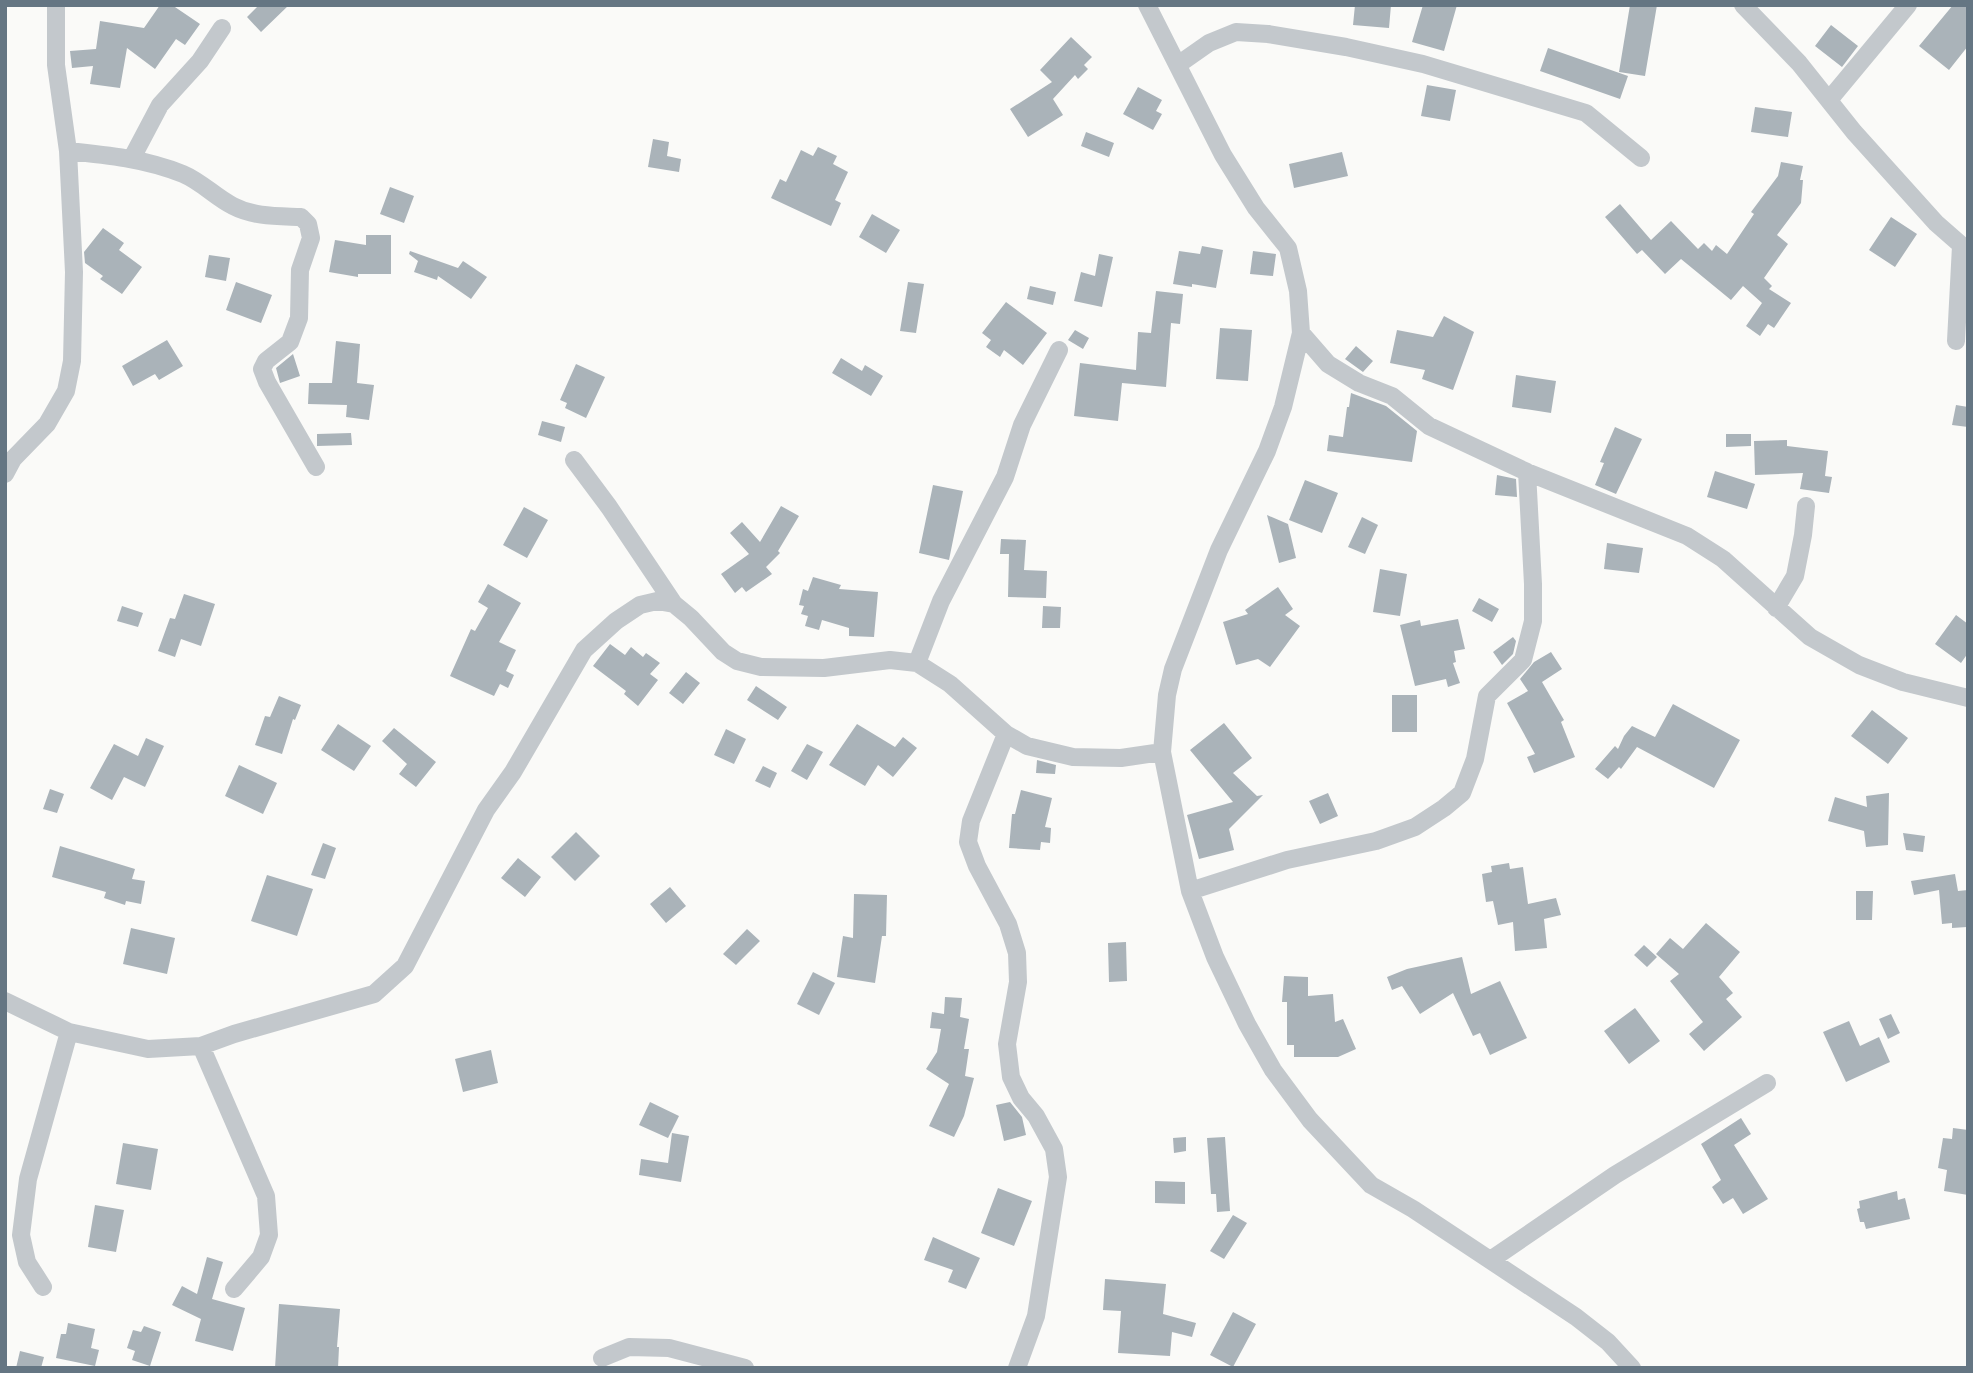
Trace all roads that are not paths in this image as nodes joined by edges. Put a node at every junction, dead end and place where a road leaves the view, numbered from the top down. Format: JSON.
{"nodes":[{"id":1,"x":56,"y":5,"type":"edge"},
{"id":2,"x":1147,"y":5,"type":"edge"},
{"id":3,"x":1908,"y":5,"type":"edge"},
{"id":4,"x":1755,"y":9,"type":"edge"},
{"id":5,"x":222,"y":28,"type":"dead end"},
{"id":6,"x":1179,"y":64,"type":"junction"},
{"id":7,"x":1829,"y":100,"type":"junction"},
{"id":8,"x":68,"y":151,"type":"junction"},
{"id":9,"x":132,"y":158,"type":"junction"},
{"id":10,"x":1641,"y":158,"type":"dead end"},
{"id":11,"x":1964,"y":248,"type":"edge"},
{"id":12,"x":1301,"y":333,"type":"junction"},
{"id":13,"x":1956,"y":341,"type":"dead end"},
{"id":14,"x":1059,"y":350,"type":"dead end"},
{"id":15,"x":574,"y":460,"type":"dead end"},
{"id":16,"x":316,"y":467,"type":"dead end"},
{"id":17,"x":1527,"y":472,"type":"junction"},
{"id":18,"x":5,"y":474,"type":"edge"},
{"id":19,"x":1806,"y":506,"type":"dead end"},
{"id":20,"x":674,"y":604,"type":"junction"},
{"id":21,"x":1776,"y":608,"type":"junction"},
{"id":22,"x":917,"y":663,"type":"junction"},
{"id":23,"x":1968,"y":698,"type":"edge"},
{"id":24,"x":1006,"y":734,"type":"junction"},
{"id":25,"x":1162,"y":752,"type":"junction"},
{"id":26,"x":1190,"y":891,"type":"junction"},
{"id":27,"x":5,"y":1001,"type":"edge"},
{"id":28,"x":69,"y":1032,"type":"junction"},
{"id":29,"x":201,"y":1046,"type":"junction"},
{"id":30,"x":1767,"y":1083,"type":"dead end"},
{"id":31,"x":1492,"y":1259,"type":"junction"},
{"id":32,"x":43,"y":1286,"type":"dead end"},
{"id":33,"x":234,"y":1289,"type":"dead end"},
{"id":34,"x":603,"y":1358,"type":"dead end"},
{"id":35,"x":745,"y":1368,"type":"edge"},
{"id":36,"x":1017,"y":1368,"type":"edge"},
{"id":37,"x":1632,"y":1368,"type":"edge"}],
"edges":[{"from":1,"to":8,"type":"street"},
{"from":2,"to":6,"type":"street"},
{"from":3,"to":7,"type":"street"},
{"from":4,"to":7,"type":"street"},
{"from":5,"to":9,"type":"street"},
{"from":6,"to":10,"type":"street"},
{"from":6,"to":12,"type":"street"},
{"from":7,"to":11,"type":"street"},
{"from":8,"to":9,"type":"street"},
{"from":8,"to":18,"type":"street"},
{"from":9,"to":16,"type":"street"},
{"from":11,"to":13,"type":"street"},
{"from":12,"to":17,"type":"street"},
{"from":12,"to":25,"type":"street"},
{"from":14,"to":22,"type":"street"},
{"from":15,"to":20,"type":"street"},
{"from":17,"to":21,"type":"street"},
{"from":17,"to":26,"type":"street"},
{"from":19,"to":21,"type":"street"},
{"from":20,"to":22,"type":"street"},
{"from":20,"to":29,"type":"street"},
{"from":21,"to":23,"type":"street"},
{"from":22,"to":24,"type":"street"},
{"from":24,"to":25,"type":"street"},
{"from":24,"to":36,"type":"street"},
{"from":25,"to":26,"type":"street"},
{"from":26,"to":31,"type":"street"},
{"from":27,"to":28,"type":"street"},
{"from":28,"to":29,"type":"street"},
{"from":28,"to":32,"type":"street"},
{"from":29,"to":33,"type":"street"},
{"from":30,"to":31,"type":"street"},
{"from":31,"to":37,"type":"street"},
{"from":34,"to":35,"type":"street"}]}
